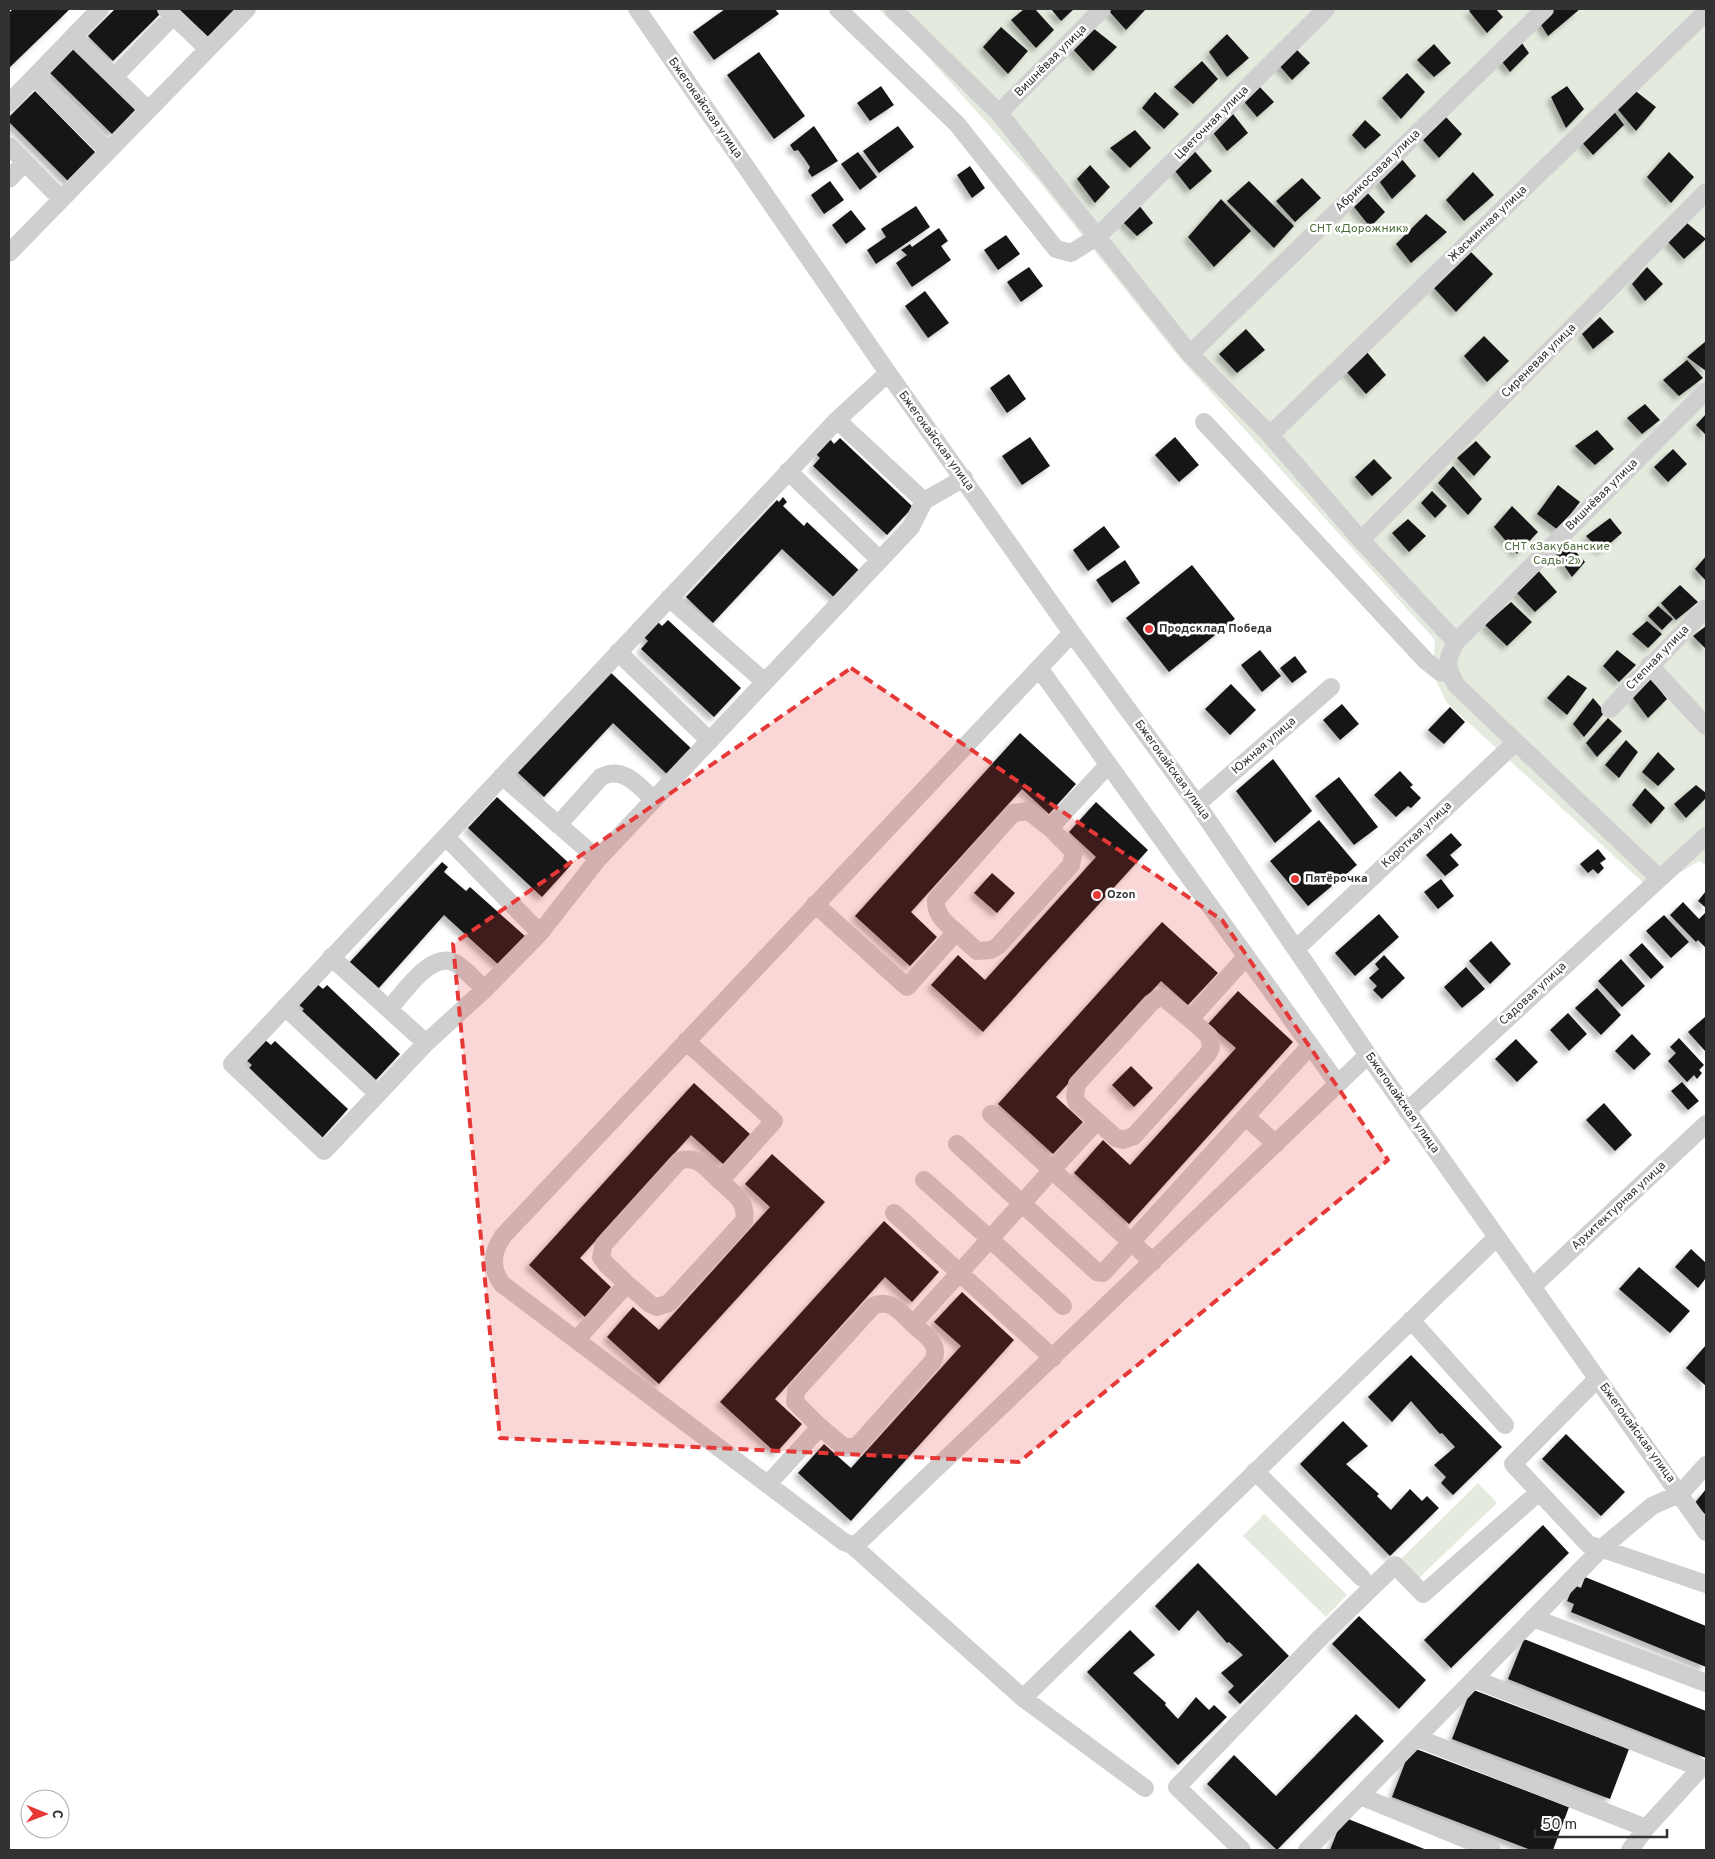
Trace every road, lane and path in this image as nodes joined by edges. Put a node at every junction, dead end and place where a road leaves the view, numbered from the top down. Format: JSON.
{"nodes":[{"id":1,"x":100,"y":9,"type":"edge"},
{"id":2,"x":245,"y":9,"type":"edge"},
{"id":3,"x":637,"y":9,"type":"edge"},
{"id":4,"x":838,"y":9,"type":"edge"},
{"id":5,"x":893,"y":9,"type":"edge"},
{"id":6,"x":1102,"y":9,"type":"edge"},
{"id":7,"x":1326,"y":9,"type":"edge"},
{"id":8,"x":1545,"y":9,"type":"edge"},
{"id":9,"x":170,"y":12,"type":"edge"},
{"id":10,"x":1706,"y":12,"type":"edge"},
{"id":11,"x":73,"y":37,"type":"junction"},
{"id":12,"x":208,"y":49,"type":"junction"},
{"id":13,"x":34,"y":77,"type":"junction"},
{"id":14,"x":114,"y":77,"type":"junction"},
{"id":15,"x":9,"y":103,"type":"edge"},
{"id":16,"x":148,"y":110,"type":"junction"},
{"id":17,"x":999,"y":113,"type":"junction"},
{"id":18,"x":9,"y":146,"type":"edge"},
{"id":19,"x":108,"y":151,"type":"junction"},
{"id":20,"x":25,"y":162,"type":"junction"},
{"id":21,"x":9,"y":179,"type":"edge"},
{"id":22,"x":1706,"y":192,"type":"edge"},
{"id":23,"x":61,"y":199,"type":"junction"},
{"id":24,"x":1098,"y":236,"type":"junction"},
{"id":25,"x":9,"y":253,"type":"edge"},
{"id":26,"x":1190,"y":354,"type":"junction"},
{"id":27,"x":888,"y":373,"type":"junction"},
{"id":28,"x":1706,"y":392,"type":"edge"},
{"id":29,"x":837,"y":420,"type":"junction"},
{"id":30,"x":1204,"y":422,"type":"dead end"},
{"id":31,"x":1270,"y":435,"type":"junction"},
{"id":32,"x":788,"y":471,"type":"junction"},
{"id":33,"x":964,"y":478,"type":"junction"},
{"id":34,"x":924,"y":501,"type":"junction"},
{"id":35,"x":1366,"y":535,"type":"junction"},
{"id":36,"x":880,"y":560,"type":"junction"},
{"id":37,"x":669,"y":598,"type":"junction"},
{"id":38,"x":1706,"y":608,"type":"edge"},
{"id":39,"x":1072,"y":633,"type":"junction"},
{"id":40,"x":1456,"y":642,"type":"junction"},
{"id":41,"x":618,"y":652,"type":"junction"},
{"id":42,"x":1649,"y":665,"type":"junction"},
{"id":43,"x":1039,"y":668,"type":"junction"},
{"id":44,"x":1451,"y":674,"type":"junction"},
{"id":45,"x":765,"y":682,"type":"junction"},
{"id":46,"x":1331,"y":688,"type":"dead end"},
{"id":47,"x":1610,"y":708,"type":"dead end"},
{"id":48,"x":1706,"y":726,"type":"edge"},
{"id":49,"x":710,"y":741,"type":"junction"},
{"id":50,"x":1516,"y":742,"type":"junction"},
{"id":51,"x":1107,"y":766,"type":"junction"},
{"id":52,"x":502,"y":776,"type":"junction"},
{"id":53,"x":654,"y":800,"type":"junction"},
{"id":54,"x":1197,"y":804,"type":"junction"},
{"id":55,"x":558,"y":825,"type":"junction"},
{"id":56,"x":1050,"y":828,"type":"junction"},
{"id":57,"x":1706,"y":836,"type":"edge"},
{"id":58,"x":446,"y":837,"type":"junction"},
{"id":59,"x":598,"y":860,"type":"junction"},
{"id":60,"x":1659,"y":878,"type":"junction"},
{"id":61,"x":815,"y":904,"type":"junction"},
{"id":62,"x":540,"y":932,"type":"junction"},
{"id":63,"x":956,"y":932,"type":"junction"},
{"id":64,"x":1297,"y":948,"type":"junction"},
{"id":65,"x":332,"y":957,"type":"junction"},
{"id":66,"x":1246,"y":957,"type":"junction"},
{"id":67,"x":485,"y":989,"type":"junction"},
{"id":68,"x":284,"y":1007,"type":"junction"},
{"id":69,"x":389,"y":1009,"type":"junction"},
{"id":70,"x":1190,"y":1018,"type":"junction"},
{"id":71,"x":686,"y":1041,"type":"junction"},
{"id":72,"x":426,"y":1043,"type":"junction"},
{"id":73,"x":1310,"y":1046,"type":"junction"},
{"id":74,"x":1368,"y":1055,"type":"junction"},
{"id":75,"x":1338,"y":1084,"type":"junction"},
{"id":76,"x":378,"y":1094,"type":"junction"},
{"id":77,"x":1407,"y":1111,"type":"junction"},
{"id":78,"x":991,"y":1114,"type":"dead end"},
{"id":79,"x":1246,"y":1117,"type":"junction"},
{"id":80,"x":1097,"y":1121,"type":"junction"},
{"id":81,"x":1706,"y":1124,"type":"edge"},
{"id":82,"x":957,"y":1144,"type":"dead end"},
{"id":83,"x":1276,"y":1144,"type":"junction"},
{"id":84,"x":1052,"y":1170,"type":"junction"},
{"id":85,"x":924,"y":1180,"type":"dead end"},
{"id":86,"x":720,"y":1181,"type":"junction"},
{"id":87,"x":1022,"y":1204,"type":"junction"},
{"id":88,"x":894,"y":1213,"type":"dead end"},
{"id":89,"x":1497,"y":1237,"type":"junction"},
{"id":90,"x":990,"y":1239,"type":"junction"},
{"id":91,"x":1132,"y":1243,"type":"junction"},
{"id":92,"x":1153,"y":1262,"type":"junction"},
{"id":93,"x":960,"y":1273,"type":"junction"},
{"id":94,"x":627,"y":1284,"type":"junction"},
{"id":95,"x":1532,"y":1287,"type":"junction"},
{"id":96,"x":1063,"y":1306,"type":"dead end"},
{"id":97,"x":1411,"y":1320,"type":"junction"},
{"id":98,"x":913,"y":1324,"type":"junction"},
{"id":99,"x":576,"y":1339,"type":"junction"},
{"id":100,"x":1053,"y":1358,"type":"junction"},
{"id":101,"x":1597,"y":1379,"type":"junction"},
{"id":102,"x":1505,"y":1425,"type":"dead end"},
{"id":103,"x":820,"y":1427,"type":"junction"},
{"id":104,"x":1706,"y":1464,"type":"edge"},
{"id":105,"x":1256,"y":1471,"type":"junction"},
{"id":106,"x":768,"y":1484,"type":"junction"},
{"id":107,"x":1539,"y":1492,"type":"junction"},
{"id":108,"x":1680,"y":1493,"type":"junction"},
{"id":109,"x":1706,"y":1532,"type":"edge"},
{"id":110,"x":852,"y":1545,"type":"junction"},
{"id":111,"x":1602,"y":1548,"type":"junction"},
{"id":112,"x":1362,"y":1578,"type":"dead end"},
{"id":113,"x":1706,"y":1584,"type":"edge"},
{"id":114,"x":1533,"y":1618,"type":"junction"},
{"id":115,"x":1474,"y":1679,"type":"junction"},
{"id":116,"x":1706,"y":1683,"type":"edge"},
{"id":117,"x":1023,"y":1698,"type":"junction"},
{"id":118,"x":1417,"y":1738,"type":"junction"},
{"id":119,"x":1145,"y":1788,"type":"dead end"},
{"id":120,"x":1360,"y":1796,"type":"junction"},
{"id":121,"x":1646,"y":1828,"type":"junction"},
{"id":122,"x":1242,"y":1850,"type":"edge"},
{"id":123,"x":1307,"y":1850,"type":"edge"},
{"id":124,"x":1492,"y":1850,"type":"edge"},
{"id":125,"x":1630,"y":1850,"type":"edge"}],
"edges":[{"from":1,"to":11,"type":"street"},
{"from":2,"to":12,"type":"street"},
{"from":3,"to":27,"type":"street","name":"Бжегокайская улица"},
{"from":4,"to":24,"type":"street","name":"Цветочная улица"},
{"from":5,"to":17,"type":"street"},
{"from":6,"to":17,"type":"street","name":"Вишнёвая улица"},
{"from":7,"to":24,"type":"street","name":"Цветочная улица"},
{"from":8,"to":26,"type":"street","name":"Абрикосовая улица"},
{"from":9,"to":12,"type":"street"},
{"from":9,"to":14,"type":"street"},
{"from":10,"to":31,"type":"street","name":"Жасминная улица"},
{"from":11,"to":13,"type":"street"},
{"from":11,"to":14,"type":"street"},
{"from":12,"to":16,"type":"street"},
{"from":13,"to":15,"type":"street"},
{"from":13,"to":19,"type":"street"},
{"from":14,"to":16,"type":"street"},
{"from":16,"to":19,"type":"street"},
{"from":17,"to":24,"type":"street"},
{"from":18,"to":20,"type":"street"},
{"from":19,"to":23,"type":"street"},
{"from":20,"to":21,"type":"street"},
{"from":20,"to":23,"type":"street"},
{"from":22,"to":35,"type":"street","name":"Сиреневая улица"},
{"from":23,"to":25,"type":"street"},
{"from":24,"to":26,"type":"street"},
{"from":26,"to":31,"type":"street"},
{"from":27,"to":29,"type":"street"},
{"from":27,"to":33,"type":"street","name":"Бжегокайская улица"},
{"from":28,"to":40,"type":"street","name":"Вишнёвая улица"},
{"from":29,"to":32,"type":"street"},
{"from":29,"to":34,"type":"street"},
{"from":30,"to":44,"type":"street"},
{"from":31,"to":35,"type":"street"},
{"from":32,"to":36,"type":"street"},
{"from":32,"to":37,"type":"street"},
{"from":33,"to":34,"type":"street"},
{"from":33,"to":39,"type":"street","name":"Бжегокайская улица"},
{"from":34,"to":36,"type":"street"},
{"from":35,"to":40,"type":"street"},
{"from":36,"to":45,"type":"street"},
{"from":37,"to":41,"type":"street"},
{"from":37,"to":45,"type":"street"},
{"from":38,"to":42,"type":"street","name":"Степная улица"},
{"from":39,"to":43,"type":"street"},
{"from":39,"to":54,"type":"street","name":"Бжегокайская улица"},
{"from":40,"to":44,"type":"street"},
{"from":41,"to":49,"type":"street"},
{"from":41,"to":52,"type":"street"},
{"from":42,"to":47,"type":"street","name":"Степная улица"},
{"from":42,"to":48,"type":"street"},
{"from":43,"to":51,"type":"street"},
{"from":43,"to":61,"type":"street"},
{"from":44,"to":50,"type":"street"},
{"from":45,"to":49,"type":"street"},
{"from":46,"to":54,"type":"street","name":"Южная улица"},
{"from":49,"to":53,"type":"street"},
{"from":50,"to":60,"type":"street"},
{"from":50,"to":64,"type":"street","name":"Короткая улица"},
{"from":51,"to":56,"type":"street"},
{"from":51,"to":66,"type":"street"},
{"from":52,"to":55,"type":"street"},
{"from":52,"to":58,"type":"street"},
{"from":53,"to":55,"type":"street"},
{"from":53,"to":59,"type":"street"},
{"from":54,"to":64,"type":"street","name":"Бжегокайская улица"},
{"from":55,"to":59,"type":"street"},
{"from":56,"to":63,"type":"street"},
{"from":56,"to":63,"type":"street"},
{"from":57,"to":60,"type":"street","name":"Садовая улица"},
{"from":58,"to":62,"type":"street"},
{"from":58,"to":65,"type":"street"},
{"from":59,"to":62,"type":"street"},
{"from":60,"to":77,"type":"street","name":"Садовая улица"},
{"from":61,"to":63,"type":"street"},
{"from":61,"to":71,"type":"street"},
{"from":62,"to":67,"type":"street"},
{"from":64,"to":74,"type":"street","name":"Бжегокайская улица"},
{"from":65,"to":68,"type":"street"},
{"from":65,"to":69,"type":"street"},
{"from":66,"to":70,"type":"street"},
{"from":66,"to":73,"type":"street"},
{"from":67,"to":69,"type":"street"},
{"from":67,"to":72,"type":"street"},
{"from":68,"to":76,"type":"street"},
{"from":68,"to":76,"type":"street"},
{"from":69,"to":72,"type":"street"},
{"from":70,"to":80,"type":"street"},
{"from":70,"to":80,"type":"street"},
{"from":71,"to":86,"type":"street"},
{"from":71,"to":99,"type":"street"},
{"from":72,"to":76,"type":"street"},
{"from":73,"to":75,"type":"street"},
{"from":73,"to":79,"type":"street"},
{"from":74,"to":75,"type":"street"},
{"from":74,"to":77,"type":"street","name":"Бжегокайская улица"},
{"from":75,"to":83,"type":"street"},
{"from":77,"to":89,"type":"street","name":"Бжегокайская улица"},
{"from":78,"to":84,"type":"street"},
{"from":79,"to":83,"type":"street"},
{"from":79,"to":91,"type":"street"},
{"from":80,"to":84,"type":"street"},
{"from":81,"to":95,"type":"street","name":"Архитектурная улица"},
{"from":82,"to":87,"type":"street"},
{"from":83,"to":92,"type":"street"},
{"from":84,"to":87,"type":"street"},
{"from":84,"to":91,"type":"street"},
{"from":85,"to":90,"type":"street"},
{"from":86,"to":94,"type":"street"},
{"from":86,"to":94,"type":"street"},
{"from":87,"to":90,"type":"street"},
{"from":87,"to":91,"type":"street"},
{"from":88,"to":93,"type":"street"},
{"from":89,"to":95,"type":"street","name":"Бжегокайская улица"},
{"from":89,"to":97,"type":"street"},
{"from":90,"to":93,"type":"street"},
{"from":90,"to":96,"type":"street"},
{"from":91,"to":92,"type":"street"},
{"from":92,"to":100,"type":"street"},
{"from":93,"to":98,"type":"street"},
{"from":93,"to":100,"type":"street"},
{"from":94,"to":99,"type":"street"},
{"from":95,"to":101,"type":"street","name":"Бжегокайская улица"},
{"from":97,"to":102,"type":"street"},
{"from":97,"to":105,"type":"street"},
{"from":98,"to":103,"type":"street"},
{"from":98,"to":103,"type":"street"},
{"from":99,"to":106,"type":"street"},
{"from":100,"to":110,"type":"street"},
{"from":101,"to":107,"type":"street"},
{"from":101,"to":108,"type":"street","name":"Бжегокайская улица"},
{"from":103,"to":106,"type":"street"},
{"from":104,"to":108,"type":"street"},
{"from":105,"to":112,"type":"street"},
{"from":105,"to":117,"type":"street"},
{"from":106,"to":110,"type":"street"},
{"from":107,"to":111,"type":"street"},
{"from":107,"to":122,"type":"street"},
{"from":108,"to":109,"type":"street","name":"Бжегокайская улица"},
{"from":108,"to":111,"type":"street"},
{"from":110,"to":117,"type":"street"},
{"from":111,"to":113,"type":"street"},
{"from":111,"to":114,"type":"street"},
{"from":114,"to":115,"type":"street"},
{"from":114,"to":116,"type":"street"},
{"from":115,"to":118,"type":"street"},
{"from":115,"to":121,"type":"street"},
{"from":117,"to":119,"type":"street"},
{"from":118,"to":120,"type":"street"},
{"from":118,"to":121,"type":"street"},
{"from":120,"to":123,"type":"street"},
{"from":120,"to":124,"type":"street"},
{"from":121,"to":125,"type":"street"}]}
